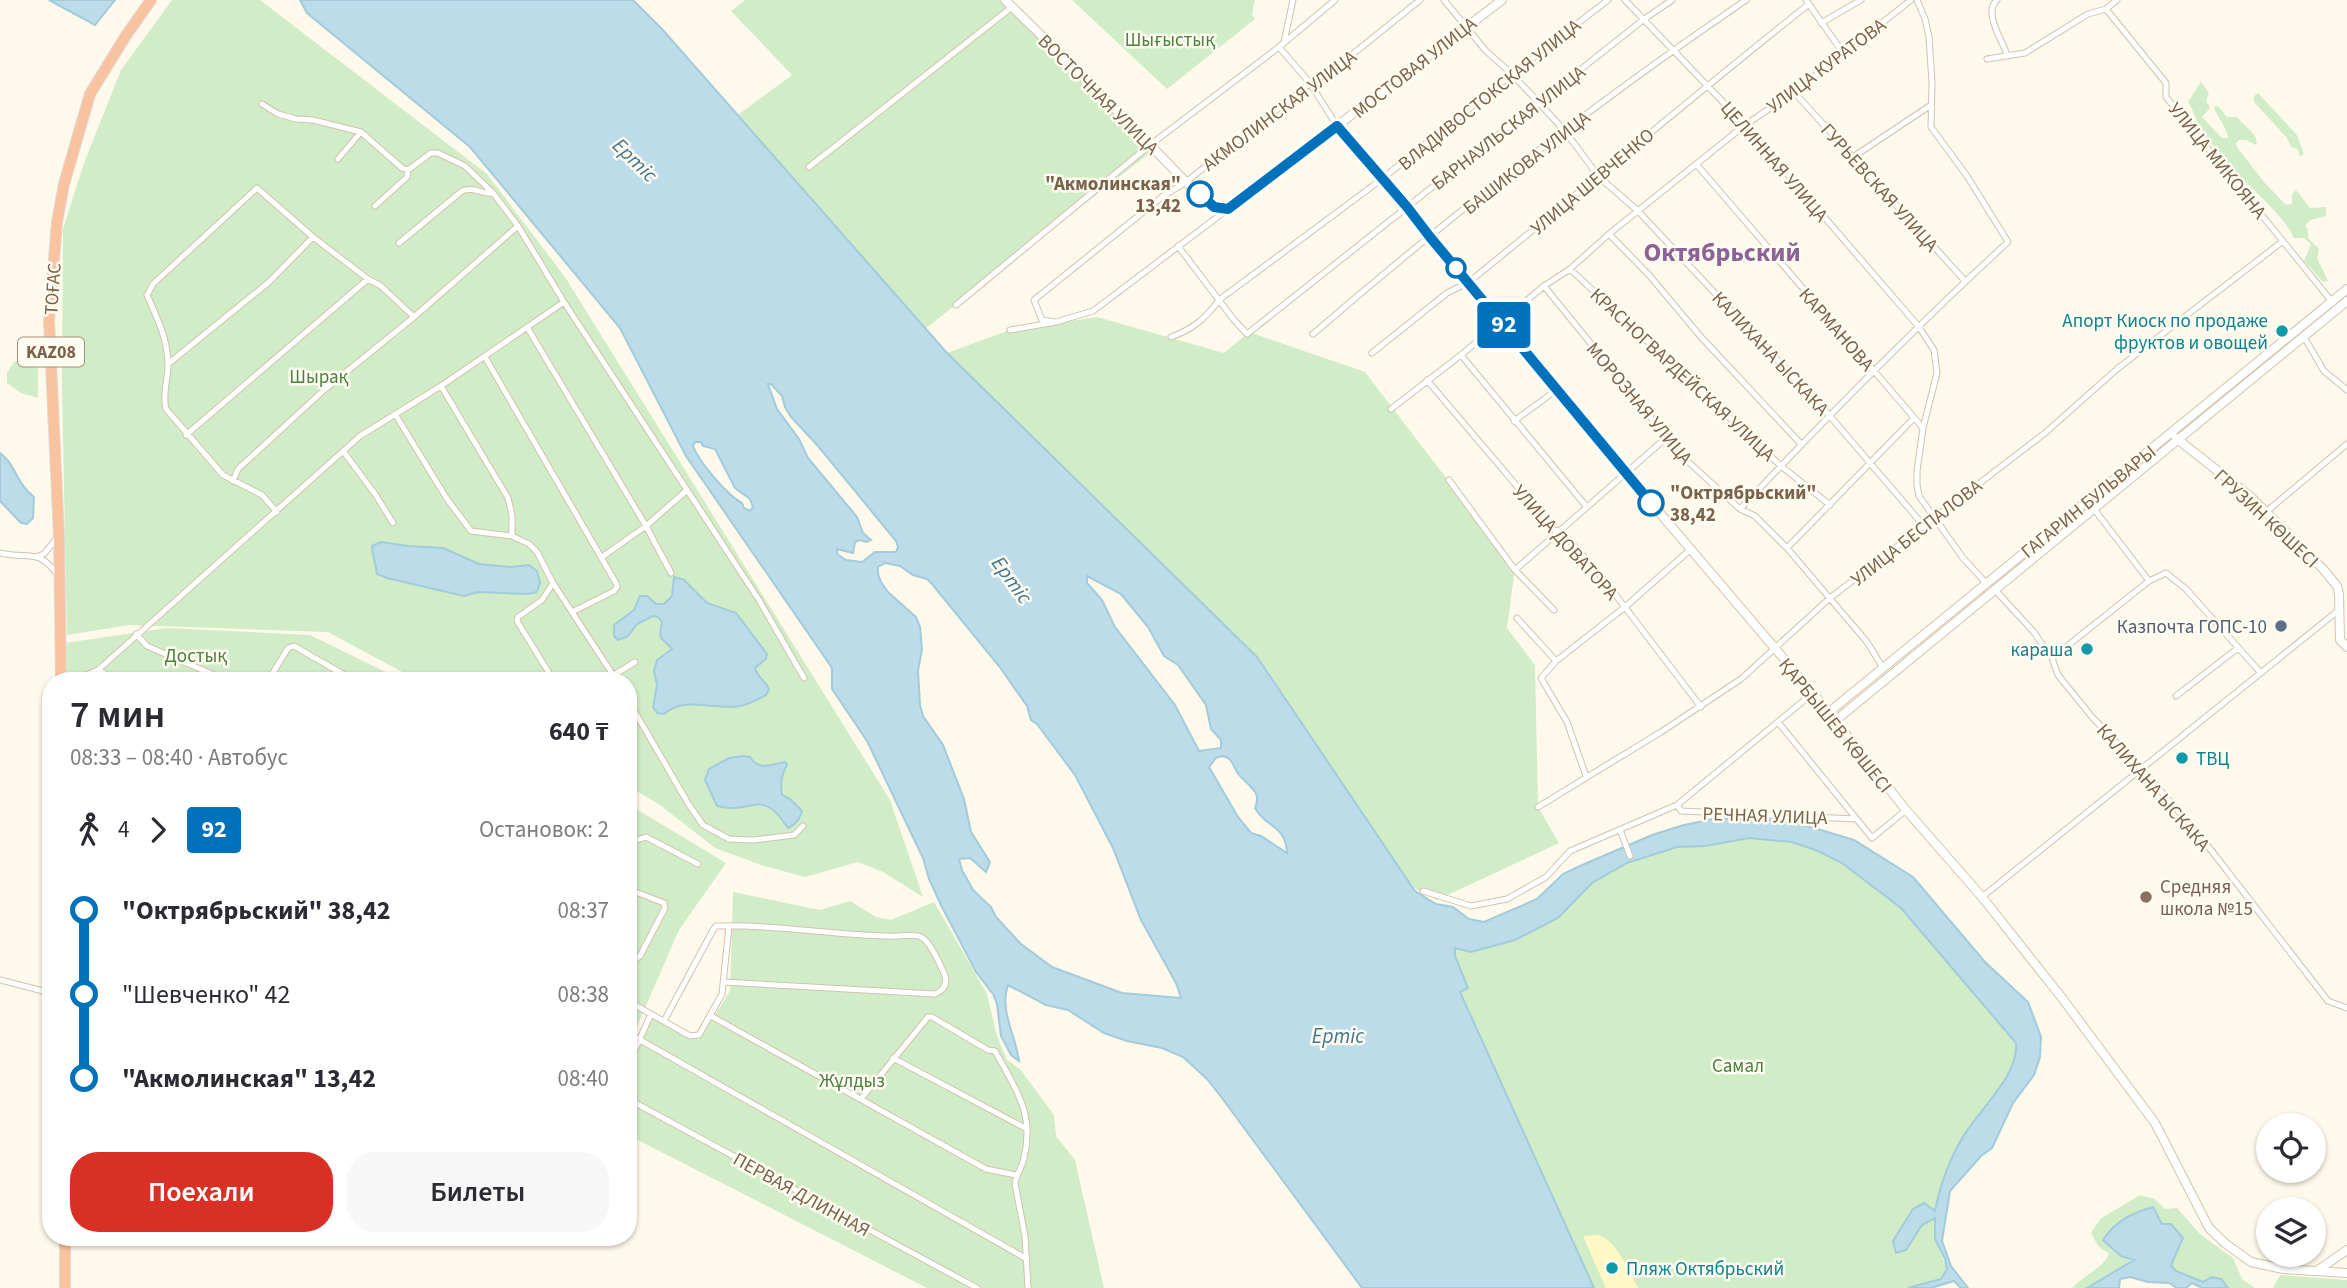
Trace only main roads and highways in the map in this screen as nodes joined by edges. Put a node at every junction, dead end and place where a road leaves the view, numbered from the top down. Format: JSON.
{"nodes":[{"id":1,"x":151,"y":0,"type":"edge"},
{"id":2,"x":1004,"y":0,"type":"edge"},
{"id":3,"x":1502,"y":0,"type":"edge"},
{"id":4,"x":1337,"y":126,"type":"junction"},
{"id":5,"x":1228,"y":209,"type":"joint"},
{"id":6,"x":2347,"y":289,"type":"edge"},
{"id":7,"x":2347,"y":301,"type":"edge"},
{"id":8,"x":2335,"y":305,"type":"junction"},
{"id":9,"x":2188,"y":431,"type":"junction"},
{"id":10,"x":2174,"y":436,"type":"junction"},
{"id":11,"x":2200,"y":457,"type":"junction"},
{"id":12,"x":1986,"y":583,"type":"junction"},
{"id":13,"x":1995,"y":590,"type":"junction"},
{"id":14,"x":2343,"y":623,"type":"edge"},
{"id":15,"x":2347,"y":647,"type":"edge"},
{"id":16,"x":61,"y":672,"type":"edge"},
{"id":17,"x":1829,"y":712,"type":"junction"},
{"id":18,"x":1835,"y":721,"type":"junction"},
{"id":19,"x":65,"y":1246,"type":"edge"},
{"id":20,"x":2347,"y":1250,"type":"edge"},
{"id":21,"x":2318,"y":1270,"type":"junction"},
{"id":22,"x":2347,"y":1273,"type":"edge"},
{"id":23,"x":65,"y":1288,"type":"edge"}],
"edges":[{"from":1,"to":16,"type":"highway","name":"ТОҒАС","number":"KAZ08"},
{"from":2,"to":5,"type":"main road","name":"ВОСТОЧНАЯ УЛИЦА"},
{"from":3,"to":4,"type":"main road","name":"МОСТОВАЯ УЛИЦА"},
{"from":4,"to":5,"type":"main road","name":"МОСТОВАЯ УЛИЦА"},
{"from":4,"to":17,"type":"main road","name":"ҚАРБЫШЕВ КӨШЕСІ"},
{"from":6,"to":8,"type":"main road","name":"ГАГАРИН БУЛЬВАРЫ"},
{"from":7,"to":8,"type":"main road","name":"ГАГАРИН БУЛЬВАРЫ"},
{"from":8,"to":9,"type":"main road","name":"ГАГАРИН БУЛЬВАРЫ"},
{"from":8,"to":10,"type":"main road","name":"ГАГАРИН БУЛЬВАРЫ"},
{"from":9,"to":10,"type":"main road","name":"ГАГАРИН БУЛЬВАРЫ"},
{"from":9,"to":11,"type":"main road"},
{"from":10,"to":11,"type":"main road","name":"ГРУЗИН КӨШЕСІ"},
{"from":10,"to":12,"type":"main road","name":"ГАГАРИН БУЛЬВАРЫ"},
{"from":10,"to":13,"type":"main road","name":"ГАГАРИН БУЛЬВАРЫ"},
{"from":11,"to":14,"type":"main road","name":"ГРУЗИН КӨШЕСІ"},
{"from":12,"to":13,"type":"main road"},
{"from":12,"to":17,"type":"main road","name":"ГАГАРИН БУЛЬВАРЫ"},
{"from":13,"to":18,"type":"main road","name":"ГАГАРИН БУЛЬВАРЫ"},
{"from":14,"to":15,"type":"main road","name":"ГРУЗИН КӨШЕСІ"},
{"from":17,"to":18,"type":"main road","name":"ҚАРБЫШЕВ КӨШЕСІ"},
{"from":18,"to":21,"type":"main road","name":"ҚАРБЫШЕВ КӨШЕСІ"},
{"from":19,"to":23,"type":"highway"},
{"from":20,"to":21,"type":"main road"},
{"from":21,"to":22,"type":"main road","name":"ҚАРБЫШЕВ КӨШЕСІ"}]}
